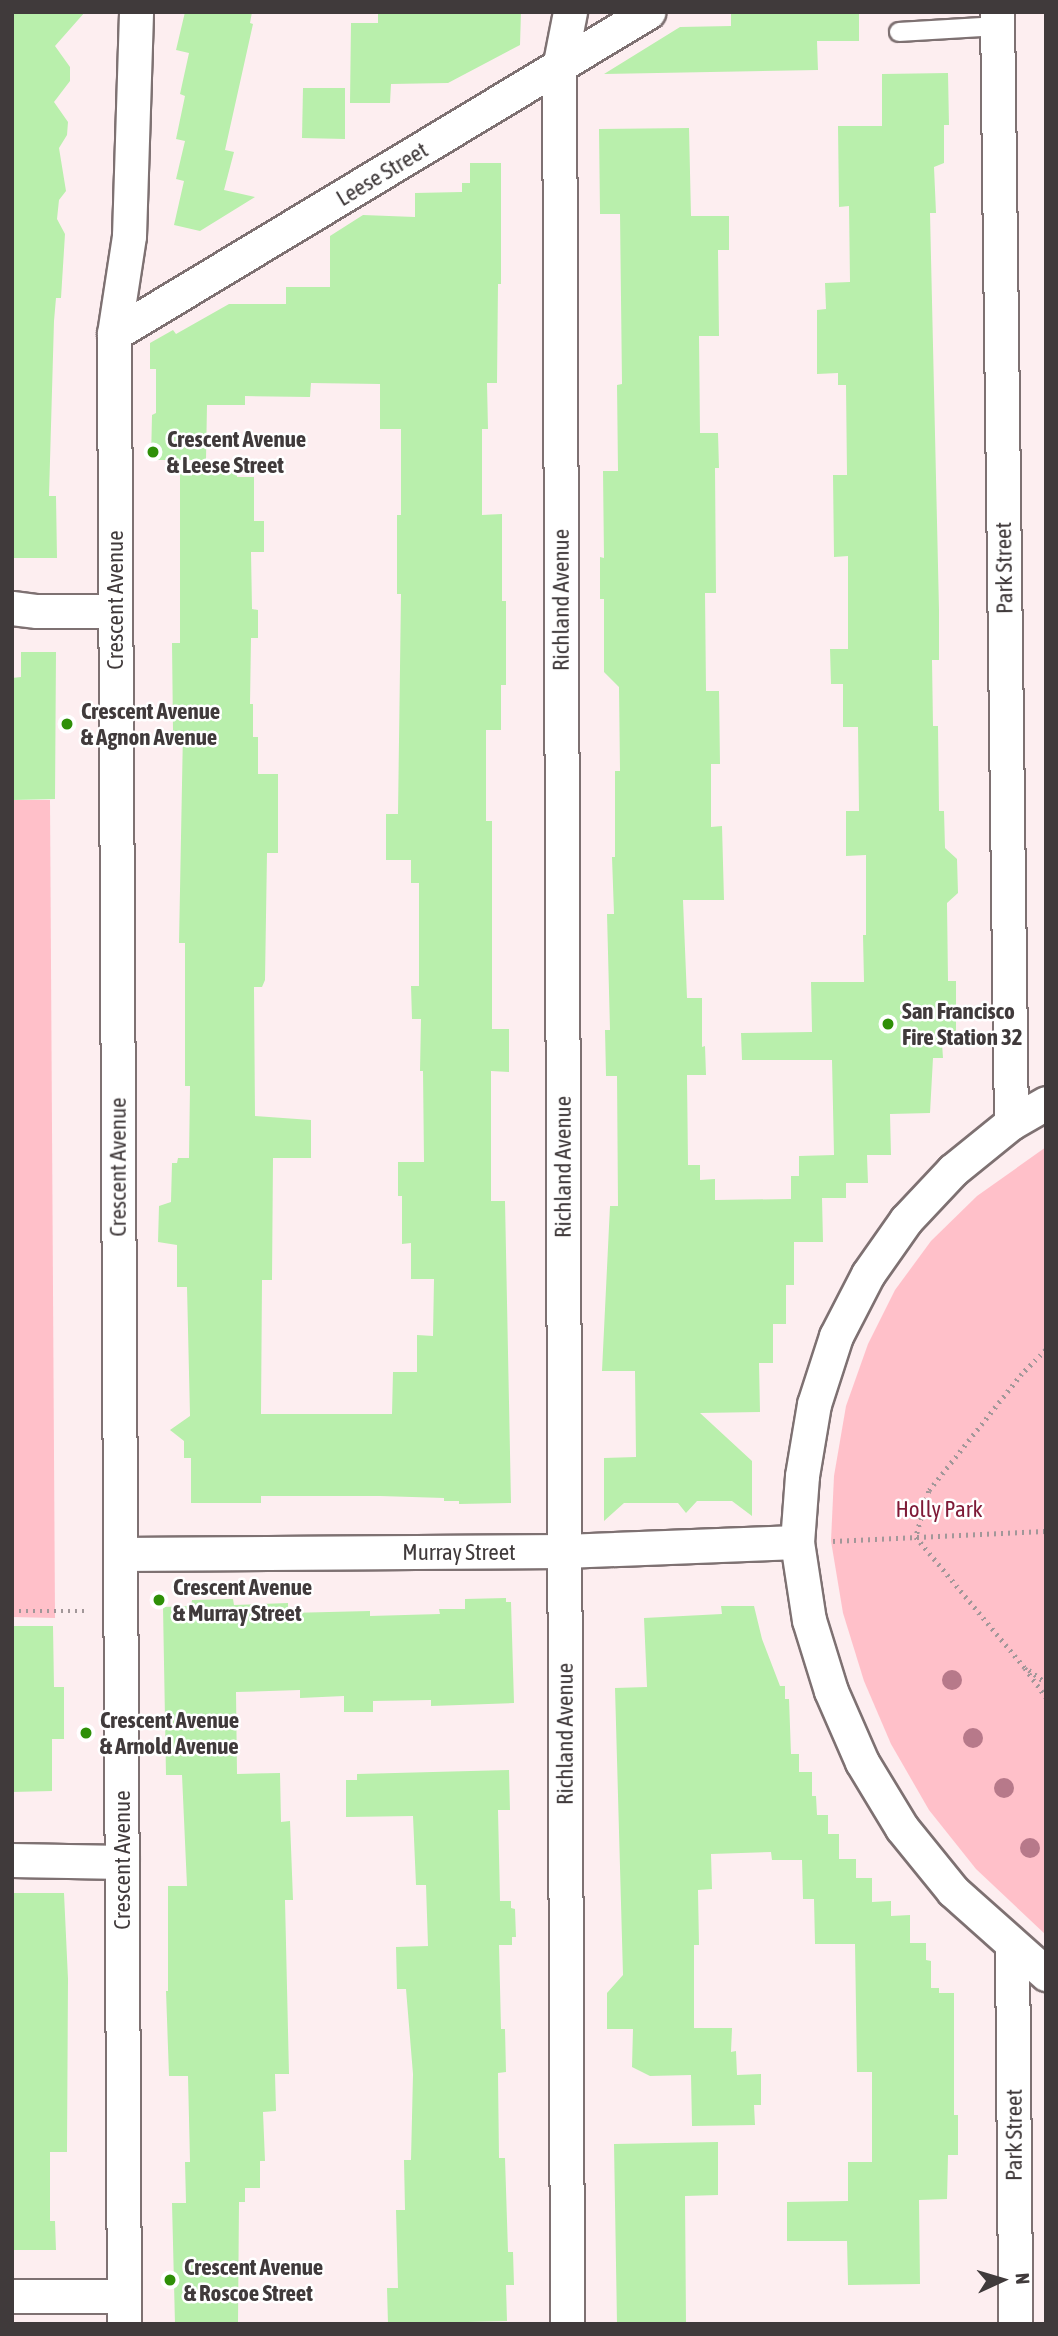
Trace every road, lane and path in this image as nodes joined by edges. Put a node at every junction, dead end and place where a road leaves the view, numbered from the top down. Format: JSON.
{"nodes":[{"id":1,"x":136,"y":12,"type":"edge"},
{"id":2,"x":570,"y":12,"type":"edge"},
{"id":3,"x":648,"y":12,"type":"edge"},
{"id":4,"x":998,"y":19,"type":"edge"},
{"id":5,"x":899,"y":32,"type":"dead end"},
{"id":6,"x":559,"y":68,"type":"junction"},
{"id":7,"x":114,"y":334,"type":"junction"},
{"id":8,"x":12,"y":608,"type":"edge"},
{"id":9,"x":116,"y":611,"type":"junction"},
{"id":10,"x":1046,"y":1103,"type":"edge"},
{"id":11,"x":1011,"y":1123,"type":"junction"},
{"id":12,"x":1046,"y":1350,"type":"edge"},
{"id":13,"x":1046,"y":1531,"type":"edge"},
{"id":14,"x":916,"y":1537,"type":"junction"},
{"id":15,"x":831,"y":1541,"type":"dead end"},
{"id":16,"x":797,"y":1542,"type":"junction"},
{"id":17,"x":564,"y":1551,"type":"junction"},
{"id":18,"x":120,"y":1554,"type":"junction"},
{"id":19,"x":12,"y":1611,"type":"edge"},
{"id":20,"x":120,"y":1612,"type":"junction"},
{"id":21,"x":1026,"y":1668,"type":"junction"},
{"id":22,"x":1046,"y":1683,"type":"edge"},
{"id":23,"x":1046,"y":1697,"type":"edge"},
{"id":24,"x":12,"y":1860,"type":"edge"},
{"id":25,"x":122,"y":1862,"type":"junction"},
{"id":26,"x":1012,"y":1946,"type":"junction"},
{"id":27,"x":1046,"y":1973,"type":"edge"},
{"id":28,"x":12,"y":2296,"type":"edge"},
{"id":29,"x":124,"y":2310,"type":"edge"},
{"id":30,"x":567,"y":2324,"type":"edge"},
{"id":31,"x":1015,"y":2324,"type":"edge"}],
"edges":[{"from":1,"to":7,"type":"street","name":"Crescent Avenue"},
{"from":2,"to":6,"type":"street","name":"Richland Avenue"},
{"from":3,"to":6,"type":"street","name":"Leese Street"},
{"from":4,"to":5,"type":"lane"},
{"from":4,"to":11,"type":"street","name":"Park Street"},
{"from":6,"to":7,"type":"street","name":"Leese Street"},
{"from":6,"to":17,"type":"street","name":"Richland Avenue"},
{"from":7,"to":9,"type":"street","name":"Crescent Avenue"},
{"from":8,"to":9,"type":"street"},
{"from":9,"to":18,"type":"street","name":"Crescent Avenue"},
{"from":10,"to":11,"type":"street"},
{"from":11,"to":16,"type":"street"},
{"from":12,"to":14,"type":"path"},
{"from":13,"to":14,"type":"path"},
{"from":14,"to":15,"type":"path"},
{"from":14,"to":21,"type":"path"},
{"from":16,"to":17,"type":"street","name":"Murray Street"},
{"from":16,"to":26,"type":"street"},
{"from":17,"to":18,"type":"street","name":"Murray Street"},
{"from":17,"to":30,"type":"street","name":"Richland Avenue"},
{"from":18,"to":20,"type":"street","name":"Crescent Avenue"},
{"from":19,"to":20,"type":"path"},
{"from":20,"to":25,"type":"street","name":"Crescent Avenue"},
{"from":21,"to":22,"type":"path"},
{"from":21,"to":23,"type":"path"},
{"from":24,"to":25,"type":"street"},
{"from":25,"to":29,"type":"street","name":"Crescent Avenue"},
{"from":26,"to":27,"type":"street"},
{"from":26,"to":31,"type":"street","name":"Park Street"},
{"from":28,"to":29,"type":"street"}]}
